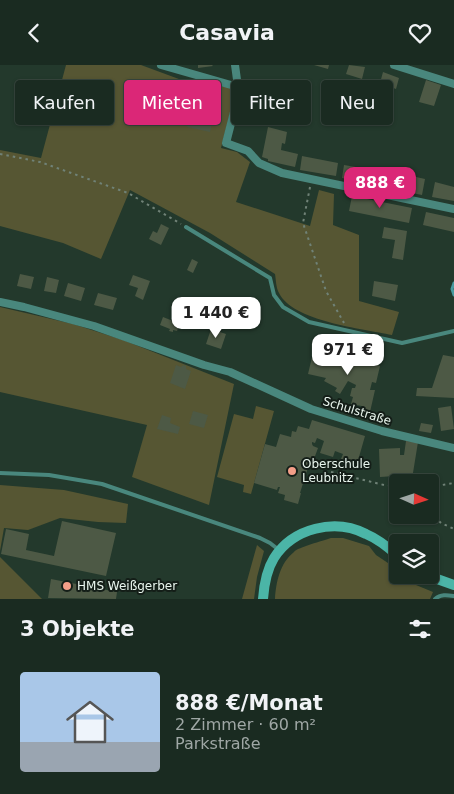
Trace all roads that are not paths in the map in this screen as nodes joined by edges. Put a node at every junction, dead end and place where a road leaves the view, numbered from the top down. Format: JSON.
{"nodes":[{"id":1,"x":161,"y":65,"type":"edge"},
{"id":2,"x":235,"y":65,"type":"edge"},
{"id":3,"x":394,"y":65,"type":"edge"},
{"id":4,"x":237,"y":80,"type":"edge"},
{"id":5,"x":454,"y":84,"type":"edge"},
{"id":6,"x":231,"y":85,"type":"edge"},
{"id":7,"x":231,"y":125,"type":"edge"},
{"id":8,"x":454,"y":209,"type":"edge"},
{"id":9,"x":186,"y":227,"type":"road end"},
{"id":10,"x":0,"y":303,"type":"edge"},
{"id":11,"x":454,"y":331,"type":"edge"},
{"id":12,"x":454,"y":448,"type":"edge"},
{"id":13,"x":0,"y":473,"type":"edge"},
{"id":14,"x":389,"y":548,"type":"edge"},
{"id":15,"x":280,"y":551,"type":"junction"},
{"id":16,"x":439,"y":580,"type":"edge"},
{"id":17,"x":454,"y":585,"type":"edge"},
{"id":18,"x":454,"y":596,"type":"edge"},
{"id":19,"x":263,"y":599,"type":"edge"},
{"id":20,"x":435,"y":599,"type":"edge"}],
"edges":[{"from":1,"to":6,"type":"street"},
{"from":2,"to":4,"type":"street"},
{"from":3,"to":5,"type":"street"},
{"from":7,"to":8,"type":"street"},
{"from":9,"to":11,"type":"lane"},
{"from":10,"to":12,"type":"street","name":"Schulstraße"},
{"from":13,"to":15,"type":"lane"},
{"from":14,"to":15,"type":"main road"},
{"from":15,"to":19,"type":"main road"},
{"from":16,"to":17,"type":"main road"},
{"from":18,"to":20,"type":"lane"}]}
